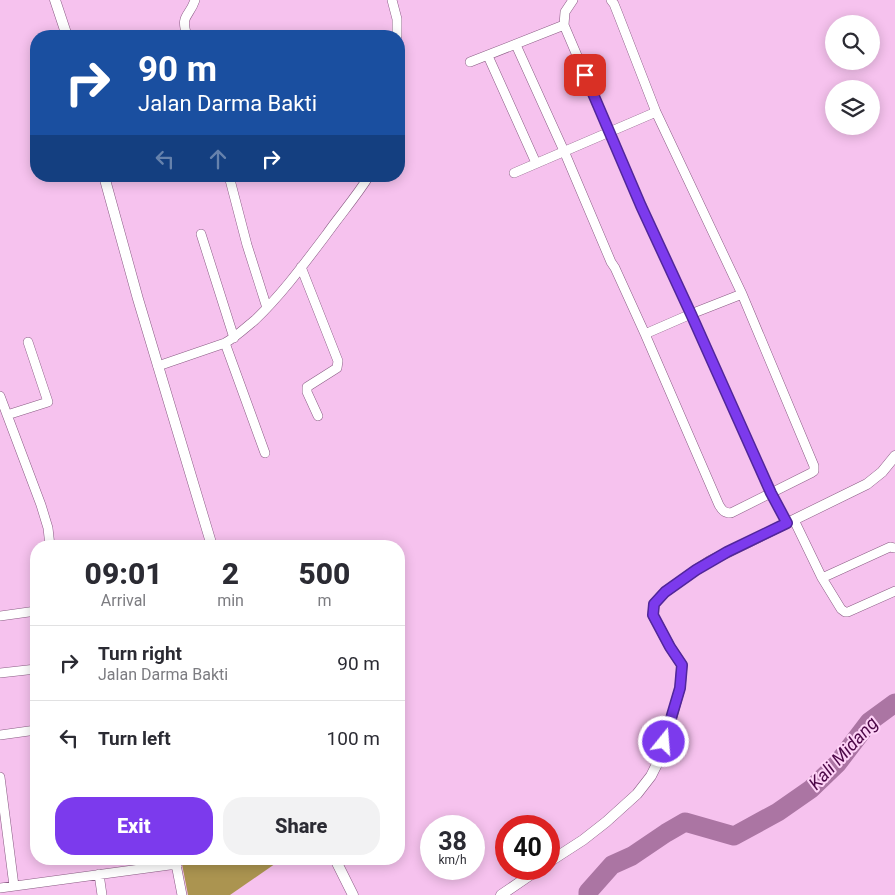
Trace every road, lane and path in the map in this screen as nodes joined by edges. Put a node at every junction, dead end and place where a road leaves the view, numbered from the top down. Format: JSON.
{"nodes":[{"id":1,"x":55,"y":0,"type":"edge"},
{"id":2,"x":196,"y":0,"type":"edge"},
{"id":3,"x":392,"y":0,"type":"edge"},
{"id":4,"x":573,"y":0,"type":"edge"},
{"id":5,"x":610,"y":0,"type":"edge"},
{"id":6,"x":564,"y":25,"type":"junction"},
{"id":7,"x":65,"y":30,"type":"edge"},
{"id":8,"x":185,"y":30,"type":"edge"},
{"id":9,"x":397,"y":30,"type":"edge"},
{"id":10,"x":516,"y":45,"type":"junction"},
{"id":11,"x":488,"y":56,"type":"junction"},
{"id":12,"x":470,"y":62,"type":"dead end"},
{"id":13,"x":656,"y":112,"type":"junction"},
{"id":14,"x":609,"y":132,"type":"junction"},
{"id":15,"x":564,"y":152,"type":"junction"},
{"id":16,"x":536,"y":163,"type":"junction"},
{"id":17,"x":514,"y":173,"type":"dead end"},
{"id":18,"x":106,"y":182,"type":"edge"},
{"id":19,"x":231,"y":182,"type":"edge"},
{"id":20,"x":365,"y":182,"type":"edge"},
{"id":21,"x":201,"y":234,"type":"dead end"},
{"id":22,"x":301,"y":267,"type":"junction"},
{"id":23,"x":742,"y":294,"type":"junction"},
{"id":24,"x":267,"y":308,"type":"junction"},
{"id":25,"x":691,"y":314,"type":"junction"},
{"id":26,"x":645,"y":334,"type":"junction"},
{"id":27,"x":234,"y":338,"type":"junction"},
{"id":28,"x":28,"y":342,"type":"dead end"},
{"id":29,"x":225,"y":343,"type":"junction"},
{"id":30,"x":158,"y":366,"type":"junction"},
{"id":31,"x":0,"y":396,"type":"edge"},
{"id":32,"x":318,"y":416,"type":"dead end"},
{"id":33,"x":9,"y":419,"type":"junction"},
{"id":34,"x":0,"y":427,"type":"edge"},
{"id":35,"x":265,"y":453,"type":"dead end"},
{"id":36,"x":895,"y":456,"type":"edge"},
{"id":37,"x":771,"y":493,"type":"junction"},
{"id":38,"x":790,"y":521,"type":"junction"},
{"id":39,"x":49,"y":540,"type":"edge"},
{"id":40,"x":210,"y":540,"type":"edge"},
{"id":41,"x":895,"y":548,"type":"edge"},
{"id":42,"x":822,"y":578,"type":"junction"},
{"id":43,"x":895,"y":591,"type":"edge"},
{"id":44,"x":30,"y":612,"type":"edge"},
{"id":45,"x":0,"y":616,"type":"edge"},
{"id":46,"x":30,"y":670,"type":"edge"},
{"id":47,"x":0,"y":673,"type":"edge"},
{"id":48,"x":30,"y":731,"type":"edge"},
{"id":49,"x":0,"y":735,"type":"edge"},
{"id":50,"x":0,"y":777,"type":"edge"},
{"id":51,"x":560,"y":855,"type":"edge"},
{"id":52,"x":152,"y":865,"type":"edge"},
{"id":53,"x":177,"y":865,"type":"edge"},
{"id":54,"x":338,"y":865,"type":"edge"},
{"id":55,"x":98,"y":874,"type":"junction"},
{"id":56,"x":523,"y":880,"type":"edge"},
{"id":57,"x":14,"y":886,"type":"junction"},
{"id":58,"x":0,"y":888,"type":"edge"},
{"id":59,"x":351,"y":891,"type":"edge"},
{"id":60,"x":102,"y":895,"type":"edge"},
{"id":61,"x":182,"y":895,"type":"edge"},
{"id":62,"x":501,"y":895,"type":"edge"}],
"edges":[{"from":1,"to":7,"type":"street"},
{"from":2,"to":8,"type":"street"},
{"from":3,"to":9,"type":"street"},
{"from":4,"to":6,"type":"street"},
{"from":5,"to":13,"type":"street"},
{"from":6,"to":10,"type":"street"},
{"from":6,"to":14,"type":"street"},
{"from":10,"to":11,"type":"street"},
{"from":10,"to":15,"type":"street"},
{"from":11,"to":12,"type":"street"},
{"from":11,"to":16,"type":"street"},
{"from":13,"to":14,"type":"street"},
{"from":13,"to":23,"type":"street"},
{"from":14,"to":15,"type":"street"},
{"from":14,"to":25,"type":"street"},
{"from":15,"to":16,"type":"street"},
{"from":15,"to":26,"type":"street"},
{"from":16,"to":17,"type":"street"},
{"from":18,"to":30,"type":"street"},
{"from":19,"to":24,"type":"street"},
{"from":20,"to":22,"type":"street"},
{"from":21,"to":27,"type":"street"},
{"from":22,"to":24,"type":"street"},
{"from":22,"to":32,"type":"street"},
{"from":23,"to":25,"type":"street"},
{"from":23,"to":37,"type":"street"},
{"from":24,"to":27,"type":"street"},
{"from":25,"to":26,"type":"street"},
{"from":25,"to":37,"type":"street"},
{"from":26,"to":37,"type":"street"},
{"from":27,"to":29,"type":"street"},
{"from":28,"to":33,"type":"street"},
{"from":29,"to":30,"type":"street"},
{"from":29,"to":35,"type":"street"},
{"from":30,"to":40,"type":"street"},
{"from":31,"to":33,"type":"street"},
{"from":33,"to":34,"type":"street"},
{"from":33,"to":39,"type":"street"},
{"from":36,"to":38,"type":"street"},
{"from":37,"to":38,"type":"street"},
{"from":38,"to":42,"type":"street"},
{"from":38,"to":51,"type":"street"},
{"from":41,"to":42,"type":"street"},
{"from":42,"to":43,"type":"street"},
{"from":44,"to":45,"type":"street"},
{"from":46,"to":47,"type":"street"},
{"from":48,"to":49,"type":"street"},
{"from":50,"to":57,"type":"street"},
{"from":52,"to":55,"type":"street"},
{"from":53,"to":61,"type":"street"},
{"from":54,"to":59,"type":"street"},
{"from":55,"to":57,"type":"street"},
{"from":55,"to":60,"type":"street"},
{"from":56,"to":62,"type":"street"},
{"from":57,"to":58,"type":"street"}]}
